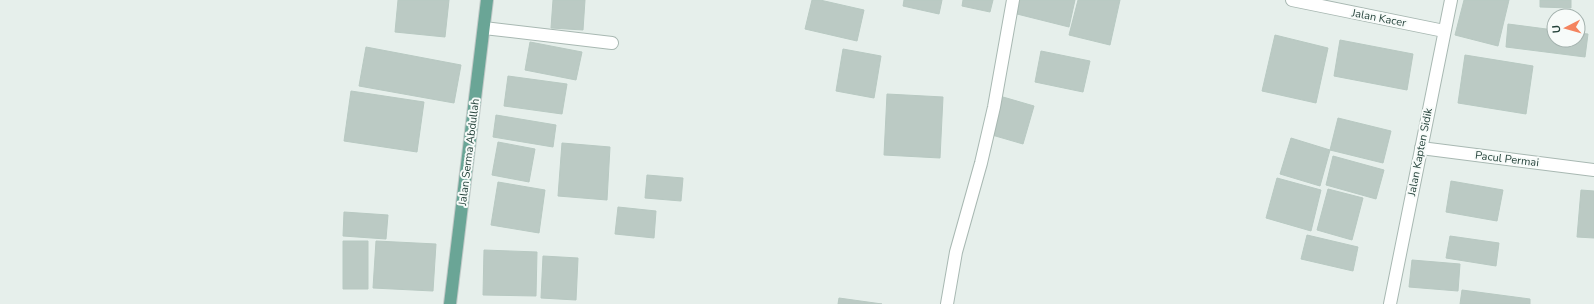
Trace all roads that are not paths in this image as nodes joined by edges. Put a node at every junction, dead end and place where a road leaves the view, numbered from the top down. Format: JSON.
{"nodes":[{"id":1,"x":487,"y":0,"type":"edge"},
{"id":2,"x":1013,"y":0,"type":"edge"},
{"id":3,"x":1292,"y":0,"type":"edge"},
{"id":4,"x":1451,"y":0,"type":"edge"},
{"id":5,"x":484,"y":28,"type":"junction"},
{"id":6,"x":1444,"y":31,"type":"junction"},
{"id":7,"x":612,"y":43,"type":"dead end"},
{"id":8,"x":1421,"y":148,"type":"junction"},
{"id":9,"x":1594,"y":170,"type":"edge"},
{"id":10,"x":450,"y":304,"type":"edge"},
{"id":11,"x":947,"y":304,"type":"edge"},
{"id":12,"x":1390,"y":304,"type":"edge"}],
"edges":[{"from":1,"to":5,"type":"main road","name":"Jalan Serma Abdullah"},
{"from":2,"to":11,"type":"street"},
{"from":3,"to":6,"type":"street","name":"Jalan Kacer"},
{"from":4,"to":6,"type":"street","name":"Jalan Kapten Sidik"},
{"from":5,"to":7,"type":"street"},
{"from":5,"to":10,"type":"main road","name":"Jalan Serma Abdullah"},
{"from":6,"to":8,"type":"street","name":"Jalan Kapten Sidik"},
{"from":8,"to":9,"type":"street","name":"Pacul Permai"},
{"from":8,"to":12,"type":"street","name":"Jalan Kapten Sidik"}]}
